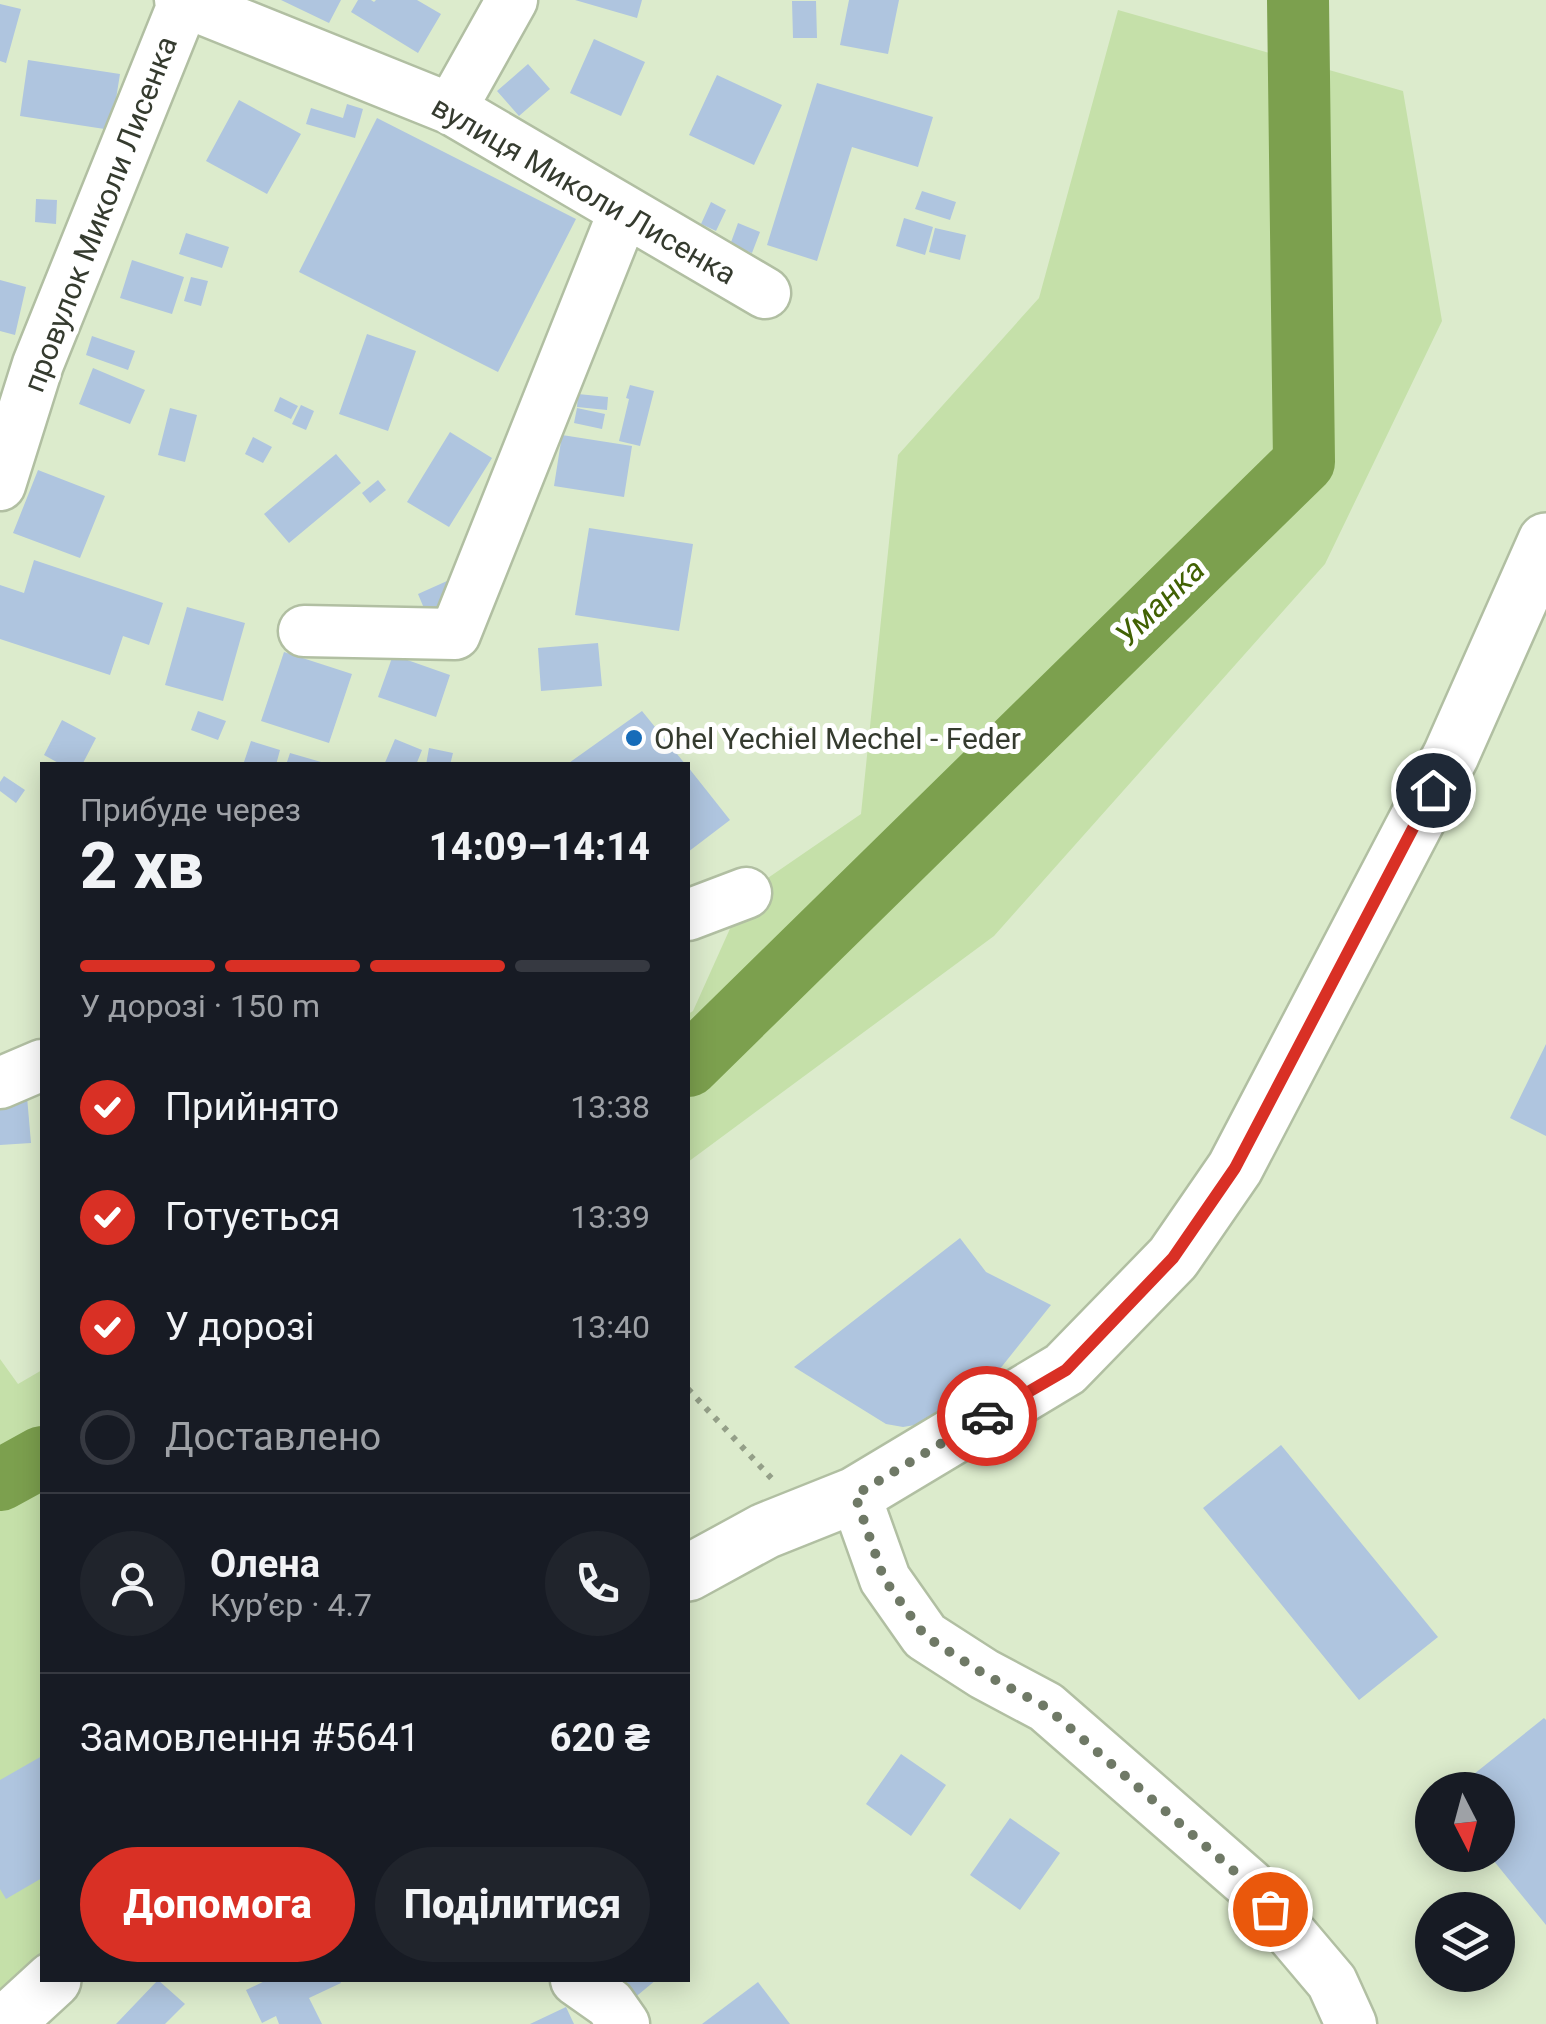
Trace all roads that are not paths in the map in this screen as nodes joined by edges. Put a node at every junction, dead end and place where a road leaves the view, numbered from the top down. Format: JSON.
{"nodes":[{"id":1,"x":512,"y":0,"type":"edge"},
{"id":2,"x":182,"y":1,"type":"edge"},
{"id":3,"x":452,"y":110,"type":"junction"},
{"id":4,"x":624,"y":211,"type":"junction"},
{"id":5,"x":765,"y":293,"type":"dead end"},
{"id":6,"x":1,"y":479,"type":"edge"},
{"id":7,"x":1546,"y":542,"type":"edge"},
{"id":8,"x":304,"y":630,"type":"dead end"},
{"id":9,"x":746,"y":893,"type":"dead end"},
{"id":10,"x":690,"y":915,"type":"edge"},
{"id":11,"x":40,"y":1066,"type":"edge"},
{"id":12,"x":0,"y":1083,"type":"edge"},
{"id":13,"x":855,"y":1495,"type":"junction"},
{"id":14,"x":690,"y":1572,"type":"edge"},
{"id":15,"x":51,"y":1982,"type":"edge"},
{"id":16,"x":579,"y":1982,"type":"edge"},
{"id":17,"x":4,"y":2024,"type":"edge"},
{"id":18,"x":624,"y":2024,"type":"edge"},
{"id":19,"x":1350,"y":2024,"type":"edge"}],
"edges":[{"from":1,"to":3,"type":"street"},
{"from":2,"to":3,"type":"street","name":"вулиця Миколи Лисенка"},
{"from":2,"to":6,"type":"street","name":"провулок Миколи Лисенка"},
{"from":3,"to":4,"type":"street","name":"вулиця Миколи Лисенка"},
{"from":4,"to":5,"type":"street","name":"вулиця Миколи Лисенка"},
{"from":4,"to":8,"type":"street"},
{"from":7,"to":13,"type":"main road"},
{"from":9,"to":10,"type":"street"},
{"from":11,"to":12,"type":"street"},
{"from":13,"to":14,"type":"main road"},
{"from":13,"to":19,"type":"street"},
{"from":15,"to":17,"type":"main road"},
{"from":16,"to":18,"type":"street"}]}
